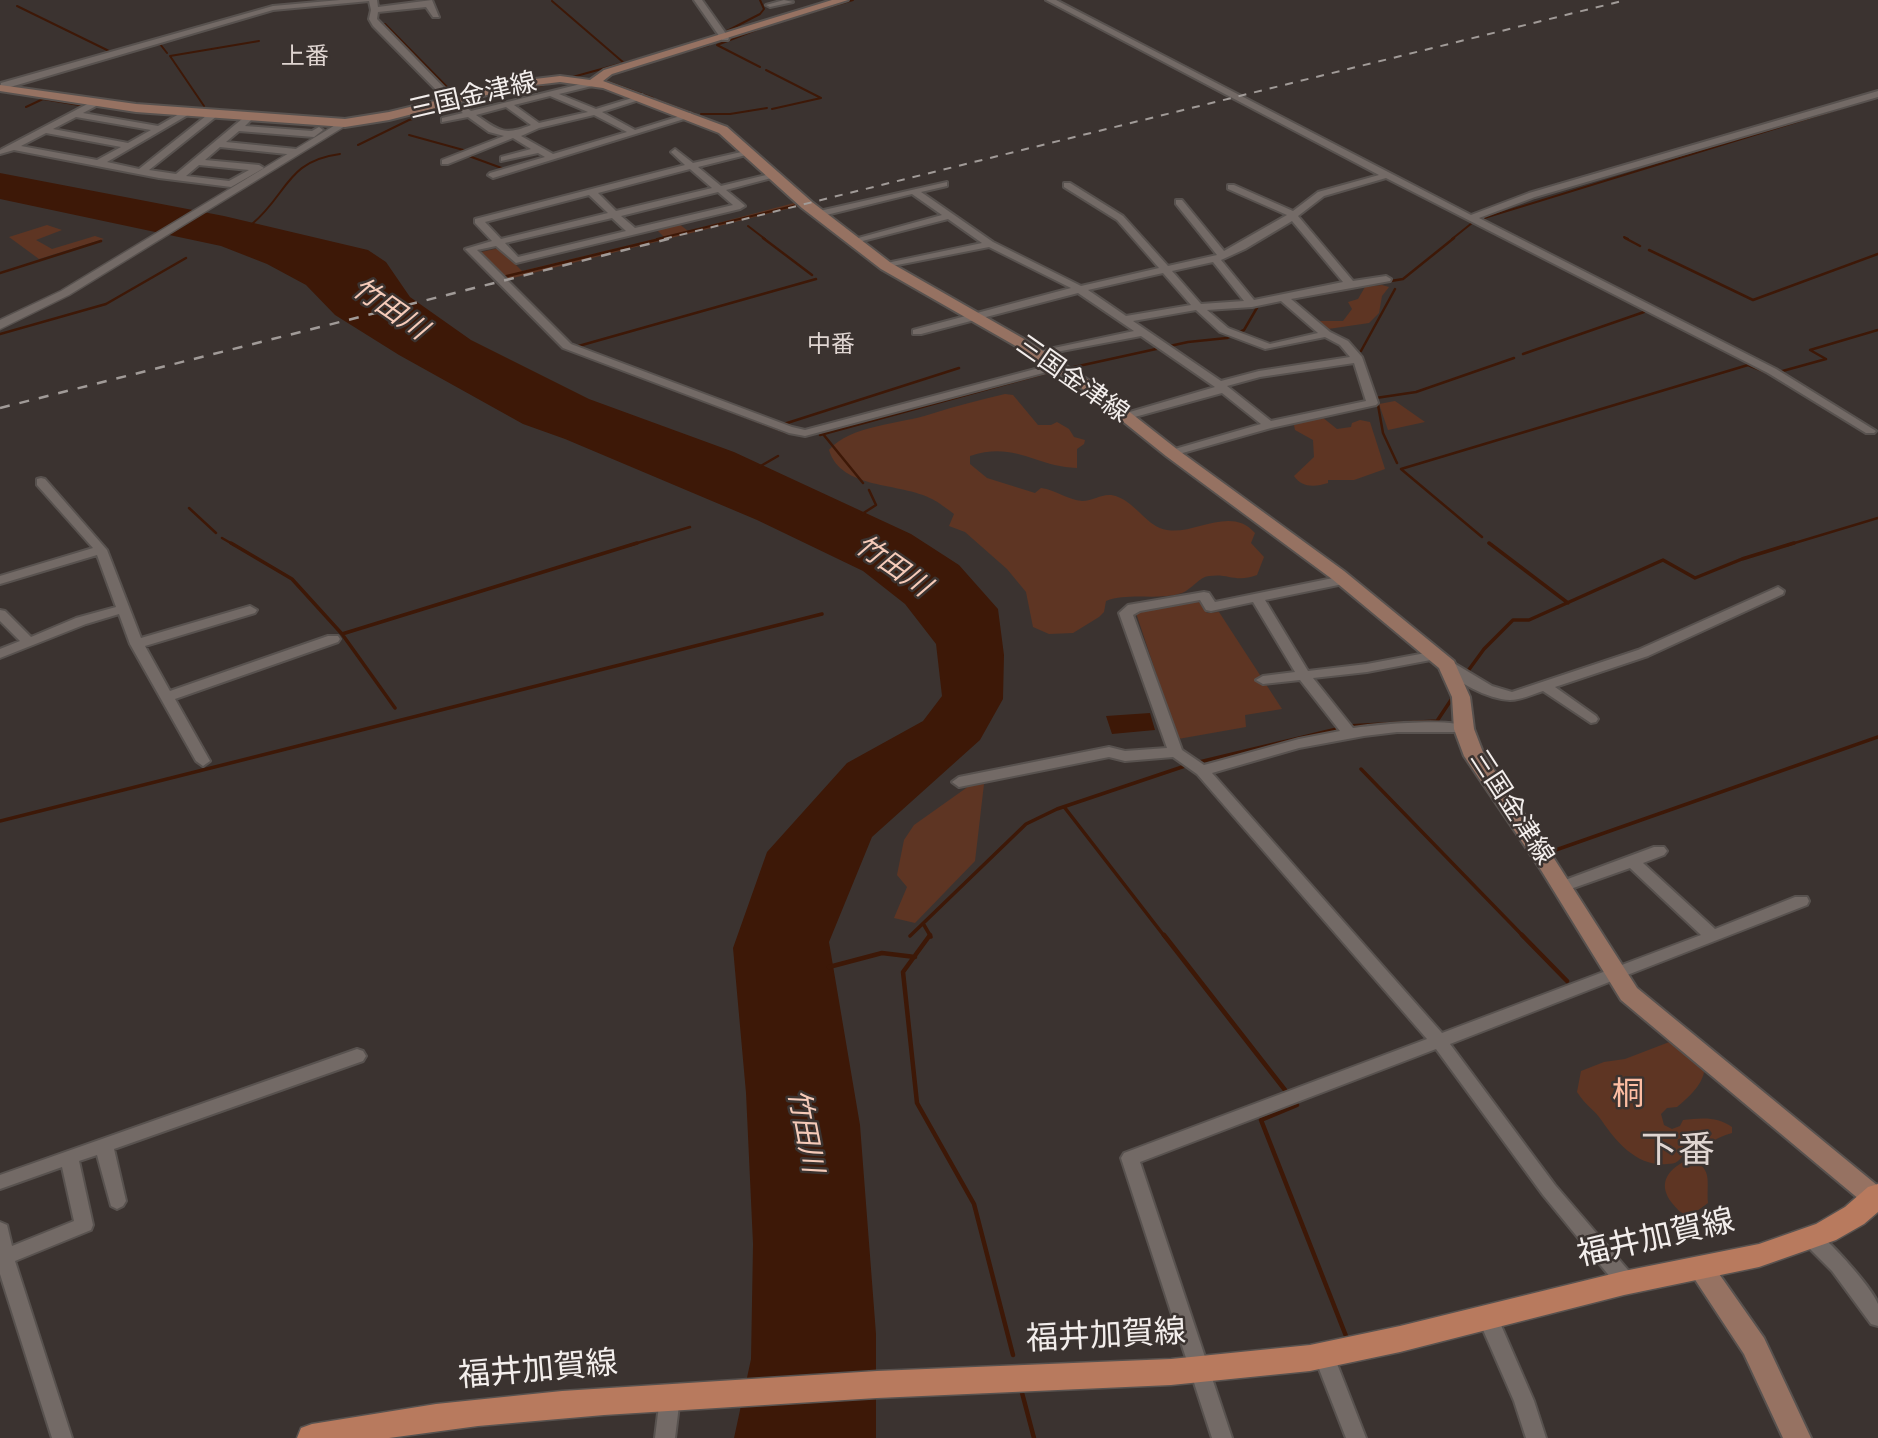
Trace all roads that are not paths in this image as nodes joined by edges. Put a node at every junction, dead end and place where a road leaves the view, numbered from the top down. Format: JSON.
{"nodes":[{"id":1,"x":366,"y":0,"type":"edge"},
{"id":2,"x":373,"y":0,"type":"edge"},
{"id":3,"x":698,"y":0,"type":"edge"},
{"id":4,"x":799,"y":0,"type":"edge"},
{"id":5,"x":844,"y":0,"type":"edge"},
{"id":6,"x":1050,"y":0,"type":"edge"},
{"id":7,"x":788,"y":1,"type":"edge"},
{"id":8,"x":260,"y":2,"type":"edge"},
{"id":9,"x":428,"y":2,"type":"edge"},
{"id":10,"x":825,"y":2,"type":"edge"},
{"id":11,"x":307,"y":3,"type":"edge"},
{"id":12,"x":770,"y":5,"type":"dead end"},
{"id":13,"x":273,"y":8,"type":"junction"},
{"id":14,"x":375,"y":10,"type":"junction"},
{"id":15,"x":436,"y":15,"type":"dead end"},
{"id":16,"x":725,"y":38,"type":"junction"},
{"id":17,"x":593,"y":83,"type":"junction"},
{"id":18,"x":1,"y":88,"type":"edge"},
{"id":19,"x":552,"y":94,"type":"junction"},
{"id":20,"x":1878,"y":94,"type":"edge"},
{"id":21,"x":639,"y":97,"type":"junction"},
{"id":22,"x":452,"y":101,"type":"junction"},
{"id":23,"x":95,"y":103,"type":"junction"},
{"id":24,"x":507,"y":104,"type":"junction"},
{"id":25,"x":189,"y":112,"type":"junction"},
{"id":26,"x":596,"y":112,"type":"junction"},
{"id":27,"x":472,"y":113,"type":"junction"},
{"id":28,"x":76,"y":114,"type":"junction"},
{"id":29,"x":214,"y":114,"type":"junction"},
{"id":30,"x":251,"y":116,"type":"junction"},
{"id":31,"x":690,"y":116,"type":"junction"},
{"id":32,"x":445,"y":120,"type":"dead end"},
{"id":33,"x":345,"y":123,"type":"junction"},
{"id":34,"x":537,"y":125,"type":"junction"},
{"id":35,"x":239,"y":128,"type":"junction"},
{"id":36,"x":159,"y":129,"type":"junction"},
{"id":37,"x":45,"y":130,"type":"junction"},
{"id":38,"x":319,"y":130,"type":"dead end"},
{"id":39,"x":635,"y":133,"type":"junction"},
{"id":40,"x":515,"y":136,"type":"junction"},
{"id":41,"x":219,"y":144,"type":"junction"},
{"id":42,"x":129,"y":146,"type":"junction"},
{"id":43,"x":13,"y":147,"type":"junction"},
{"id":44,"x":537,"y":150,"type":"junction"},
{"id":45,"x":3,"y":152,"type":"dead end"},
{"id":46,"x":296,"y":152,"type":"junction"},
{"id":47,"x":675,"y":152,"type":"dead end"},
{"id":48,"x":747,"y":152,"type":"junction"},
{"id":49,"x":550,"y":156,"type":"junction"},
{"id":50,"x":504,"y":159,"type":"dead end"},
{"id":51,"x":198,"y":162,"type":"junction"},
{"id":52,"x":445,"y":162,"type":"dead end"},
{"id":53,"x":99,"y":163,"type":"junction"},
{"id":54,"x":692,"y":166,"type":"junction"},
{"id":55,"x":142,"y":171,"type":"junction"},
{"id":56,"x":1387,"y":175,"type":"junction"},
{"id":57,"x":493,"y":176,"type":"dead end"},
{"id":58,"x":774,"y":176,"type":"junction"},
{"id":59,"x":179,"y":177,"type":"junction"},
{"id":60,"x":944,"y":184,"type":"dead end"},
{"id":61,"x":1067,"y":185,"type":"dead end"},
{"id":62,"x":1231,"y":187,"type":"dead end"},
{"id":63,"x":720,"y":189,"type":"junction"},
{"id":64,"x":913,"y":191,"type":"junction"},
{"id":65,"x":591,"y":192,"type":"junction"},
{"id":66,"x":1179,"y":202,"type":"dead end"},
{"id":67,"x":615,"y":214,"type":"junction"},
{"id":68,"x":818,"y":214,"type":"junction"},
{"id":69,"x":950,"y":216,"type":"junction"},
{"id":70,"x":1294,"y":216,"type":"junction"},
{"id":71,"x":1471,"y":218,"type":"junction"},
{"id":72,"x":633,"y":232,"type":"junction"},
{"id":73,"x":498,"y":242,"type":"junction"},
{"id":74,"x":854,"y":242,"type":"junction"},
{"id":75,"x":990,"y":244,"type":"junction"},
{"id":76,"x":1219,"y":257,"type":"junction"},
{"id":77,"x":886,"y":266,"type":"junction"},
{"id":78,"x":1167,"y":270,"type":"junction"},
{"id":79,"x":1386,"y":279,"type":"dead end"},
{"id":80,"x":1350,"y":284,"type":"junction"},
{"id":81,"x":1080,"y":289,"type":"junction"},
{"id":82,"x":1285,"y":300,"type":"junction"},
{"id":83,"x":1252,"y":304,"type":"junction"},
{"id":84,"x":1198,"y":307,"type":"junction"},
{"id":85,"x":975,"y":316,"type":"junction"},
{"id":86,"x":1124,"y":318,"type":"junction"},
{"id":87,"x":0,"y":325,"type":"edge"},
{"id":88,"x":917,"y":332,"type":"dead end"},
{"id":89,"x":1144,"y":332,"type":"junction"},
{"id":90,"x":1326,"y":334,"type":"junction"},
{"id":91,"x":1040,"y":354,"type":"junction"},
{"id":92,"x":1279,"y":358,"type":"junction"},
{"id":93,"x":1358,"y":359,"type":"junction"},
{"id":94,"x":1061,"y":368,"type":"junction"},
{"id":95,"x":1220,"y":387,"type":"junction"},
{"id":96,"x":1127,"y":416,"type":"junction"},
{"id":97,"x":1269,"y":425,"type":"junction"},
{"id":98,"x":1870,"y":431,"type":"dead end"},
{"id":99,"x":1172,"y":453,"type":"junction"},
{"id":100,"x":41,"y":482,"type":"dead end"},
{"id":101,"x":102,"y":550,"type":"junction"},
{"id":102,"x":0,"y":580,"type":"edge"},
{"id":103,"x":1343,"y":580,"type":"junction"},
{"id":104,"x":1778,"y":591,"type":"dead end"},
{"id":105,"x":1257,"y":598,"type":"junction"},
{"id":106,"x":122,"y":609,"type":"junction"},
{"id":107,"x":250,"y":611,"type":"dead end"},
{"id":108,"x":0,"y":614,"type":"edge"},
{"id":109,"x":333,"y":639,"type":"dead end"},
{"id":110,"x":30,"y":643,"type":"junction"},
{"id":111,"x":137,"y":644,"type":"junction"},
{"id":112,"x":0,"y":654,"type":"edge"},
{"id":113,"x":1441,"y":660,"type":"junction"},
{"id":114,"x":1303,"y":674,"type":"junction"},
{"id":115,"x":1262,"y":680,"type":"dead end"},
{"id":116,"x":1479,"y":685,"type":"junction"},
{"id":117,"x":1545,"y":686,"type":"junction"},
{"id":118,"x":167,"y":696,"type":"junction"},
{"id":119,"x":1461,"y":697,"type":"junction"},
{"id":120,"x":1591,"y":719,"type":"dead end"},
{"id":121,"x":1464,"y":729,"type":"junction"},
{"id":122,"x":1348,"y":732,"type":"junction"},
{"id":123,"x":1176,"y":752,"type":"junction"},
{"id":124,"x":203,"y":761,"type":"dead end"},
{"id":125,"x":1202,"y":771,"type":"junction"},
{"id":126,"x":959,"y":782,"type":"dead end"},
{"id":127,"x":1659,"y":851,"type":"dead end"},
{"id":128,"x":1632,"y":861,"type":"junction"},
{"id":129,"x":1562,"y":887,"type":"junction"},
{"id":130,"x":1801,"y":901,"type":"dead end"},
{"id":131,"x":1712,"y":936,"type":"junction"},
{"id":132,"x":1615,"y":975,"type":"junction"},
{"id":133,"x":1439,"y":1041,"type":"junction"},
{"id":134,"x":357,"y":1056,"type":"dead end"},
{"id":135,"x":104,"y":1145,"type":"junction"},
{"id":136,"x":69,"y":1157,"type":"junction"},
{"id":137,"x":0,"y":1182,"type":"edge"},
{"id":138,"x":1877,"y":1196,"type":"edge"},
{"id":139,"x":117,"y":1201,"type":"dead end"},
{"id":140,"x":0,"y":1230,"type":"edge"},
{"id":141,"x":1812,"y":1238,"type":"junction"},
{"id":142,"x":2,"y":1258,"type":"edge"},
{"id":143,"x":1701,"y":1269,"type":"junction"},
{"id":144,"x":1626,"y":1283,"type":"junction"},
{"id":145,"x":1487,"y":1317,"type":"junction"},
{"id":146,"x":1878,"y":1318,"type":"edge"},
{"id":147,"x":1324,"y":1356,"type":"junction"},
{"id":148,"x":1199,"y":1370,"type":"junction"},
{"id":149,"x":670,"y":1397,"type":"junction"},
{"id":150,"x":62,"y":1438,"type":"edge"},
{"id":151,"x":312,"y":1438,"type":"edge"},
{"id":152,"x":665,"y":1438,"type":"edge"},
{"id":153,"x":1222,"y":1438,"type":"edge"},
{"id":154,"x":1356,"y":1438,"type":"edge"},
{"id":155,"x":1536,"y":1438,"type":"edge"},
{"id":156,"x":1797,"y":1438,"type":"edge"}],
"edges":[{"from":1,"to":11,"type":"street"},
{"from":2,"to":14,"type":"street"},
{"from":3,"to":16,"type":"street"},
{"from":4,"to":7,"type":"street"},
{"from":5,"to":10,"type":"main road"},
{"from":6,"to":56,"type":"street"},
{"from":7,"to":12,"type":"street"},
{"from":8,"to":13,"type":"street"},
{"from":9,"to":14,"type":"street"},
{"from":9,"to":15,"type":"street"},
{"from":10,"to":16,"type":"main road"},
{"from":11,"to":13,"type":"street"},
{"from":13,"to":18,"type":"street"},
{"from":14,"to":22,"type":"street"},
{"from":16,"to":17,"type":"main road"},
{"from":17,"to":19,"type":"street"},
{"from":17,"to":21,"type":"main road","name":"三国金津線"},
{"from":17,"to":22,"type":"main road","name":"三国金津線"},
{"from":18,"to":23,"type":"main road","name":"三国金津線"},
{"from":19,"to":24,"type":"street"},
{"from":19,"to":26,"type":"street"},
{"from":20,"to":71,"type":"street"},
{"from":21,"to":26,"type":"street"},
{"from":21,"to":31,"type":"main road","name":"三国金津線"},
{"from":22,"to":27,"type":"street"},
{"from":22,"to":33,"type":"main road","name":"三国金津線"},
{"from":23,"to":25,"type":"main road","name":"三国金津線"},
{"from":23,"to":28,"type":"street"},
{"from":24,"to":27,"type":"street"},
{"from":24,"to":34,"type":"street"},
{"from":25,"to":29,"type":"main road","name":"三国金津線"},
{"from":25,"to":36,"type":"street"},
{"from":26,"to":34,"type":"street"},
{"from":26,"to":39,"type":"street"},
{"from":27,"to":32,"type":"street"},
{"from":27,"to":40,"type":"street"},
{"from":28,"to":36,"type":"street"},
{"from":28,"to":37,"type":"street"},
{"from":29,"to":30,"type":"main road","name":"三国金津線"},
{"from":29,"to":55,"type":"street"},
{"from":30,"to":33,"type":"main road","name":"三国金津線"},
{"from":30,"to":35,"type":"street"},
{"from":31,"to":39,"type":"street"},
{"from":31,"to":48,"type":"main road","name":"三国金津線"},
{"from":33,"to":46,"type":"street"},
{"from":34,"to":40,"type":"street"},
{"from":35,"to":38,"type":"street"},
{"from":35,"to":41,"type":"street"},
{"from":36,"to":42,"type":"street"},
{"from":37,"to":42,"type":"street"},
{"from":37,"to":43,"type":"street"},
{"from":39,"to":49,"type":"street"},
{"from":40,"to":44,"type":"street"},
{"from":40,"to":52,"type":"street"},
{"from":41,"to":46,"type":"street"},
{"from":41,"to":51,"type":"street"},
{"from":42,"to":53,"type":"street"},
{"from":43,"to":45,"type":"street"},
{"from":43,"to":53,"type":"street"},
{"from":44,"to":49,"type":"street"},
{"from":44,"to":50,"type":"street"},
{"from":46,"to":87,"type":"street"},
{"from":47,"to":54,"type":"street"},
{"from":48,"to":54,"type":"street"},
{"from":48,"to":58,"type":"main road","name":"三国金津線"},
{"from":49,"to":57,"type":"street"},
{"from":51,"to":59,"type":"street"},
{"from":51,"to":59,"type":"street"},
{"from":53,"to":55,"type":"street"},
{"from":54,"to":63,"type":"street"},
{"from":54,"to":65,"type":"street"},
{"from":55,"to":59,"type":"street"},
{"from":56,"to":70,"type":"street"},
{"from":56,"to":71,"type":"street"},
{"from":58,"to":63,"type":"street"},
{"from":58,"to":68,"type":"main road","name":"三国金津線"},
{"from":60,"to":64,"type":"street"},
{"from":61,"to":78,"type":"street"},
{"from":62,"to":70,"type":"street"},
{"from":63,"to":67,"type":"street"},
{"from":63,"to":72,"type":"street"},
{"from":64,"to":68,"type":"street"},
{"from":64,"to":69,"type":"street"},
{"from":65,"to":67,"type":"street"},
{"from":65,"to":73,"type":"street"},
{"from":66,"to":76,"type":"street"},
{"from":67,"to":72,"type":"street"},
{"from":67,"to":73,"type":"street"},
{"from":68,"to":74,"type":"main road","name":"三国金津線"},
{"from":69,"to":74,"type":"street"},
{"from":69,"to":75,"type":"street"},
{"from":70,"to":76,"type":"street"},
{"from":70,"to":80,"type":"street"},
{"from":71,"to":98,"type":"street"},
{"from":72,"to":73,"type":"street"},
{"from":73,"to":94,"type":"street"},
{"from":74,"to":77,"type":"main road","name":"三国金津線"},
{"from":75,"to":77,"type":"street"},
{"from":75,"to":81,"type":"street"},
{"from":76,"to":78,"type":"street"},
{"from":76,"to":83,"type":"street"},
{"from":77,"to":85,"type":"main road","name":"三国金津線"},
{"from":78,"to":81,"type":"street"},
{"from":78,"to":84,"type":"street"},
{"from":79,"to":80,"type":"street"},
{"from":80,"to":82,"type":"street"},
{"from":81,"to":85,"type":"street"},
{"from":81,"to":86,"type":"street"},
{"from":82,"to":83,"type":"street"},
{"from":82,"to":90,"type":"street"},
{"from":83,"to":84,"type":"street"},
{"from":84,"to":86,"type":"street"},
{"from":84,"to":92,"type":"street"},
{"from":85,"to":88,"type":"street"},
{"from":85,"to":91,"type":"main road","name":"三国金津線"},
{"from":86,"to":89,"type":"street"},
{"from":89,"to":91,"type":"street"},
{"from":89,"to":95,"type":"street"},
{"from":90,"to":92,"type":"street"},
{"from":90,"to":93,"type":"street"},
{"from":91,"to":94,"type":"main road","name":"三国金津線"},
{"from":92,"to":93,"type":"street"},
{"from":92,"to":95,"type":"street"},
{"from":93,"to":97,"type":"street"},
{"from":94,"to":96,"type":"main road","name":"三国金津線"},
{"from":95,"to":96,"type":"street"},
{"from":95,"to":97,"type":"street"},
{"from":96,"to":99,"type":"main road","name":"三国金津線"},
{"from":97,"to":99,"type":"street"},
{"from":99,"to":103,"type":"main road","name":"三国金津線"},
{"from":100,"to":101,"type":"street"},
{"from":101,"to":102,"type":"street"},
{"from":101,"to":106,"type":"street"},
{"from":103,"to":105,"type":"street"},
{"from":103,"to":113,"type":"main road","name":"三国金津線"},
{"from":104,"to":117,"type":"street"},
{"from":105,"to":114,"type":"street"},
{"from":105,"to":123,"type":"street"},
{"from":106,"to":110,"type":"street"},
{"from":106,"to":111,"type":"street"},
{"from":107,"to":111,"type":"street"},
{"from":108,"to":110,"type":"street"},
{"from":109,"to":118,"type":"street"},
{"from":110,"to":112,"type":"street"},
{"from":111,"to":118,"type":"street"},
{"from":113,"to":114,"type":"street"},
{"from":113,"to":116,"type":"street"},
{"from":113,"to":119,"type":"main road","name":"三国金津線"},
{"from":114,"to":115,"type":"street"},
{"from":114,"to":122,"type":"street"},
{"from":116,"to":117,"type":"street"},
{"from":116,"to":119,"type":"street"},
{"from":117,"to":120,"type":"street"},
{"from":118,"to":124,"type":"street"},
{"from":119,"to":121,"type":"main road","name":"三国金津線"},
{"from":121,"to":122,"type":"street"},
{"from":121,"to":129,"type":"main road","name":"三国金津線"},
{"from":122,"to":125,"type":"street"},
{"from":123,"to":125,"type":"street"},
{"from":123,"to":126,"type":"street"},
{"from":125,"to":133,"type":"street"},
{"from":127,"to":128,"type":"street"},
{"from":128,"to":129,"type":"street"},
{"from":128,"to":131,"type":"street"},
{"from":129,"to":132,"type":"main road","name":"三国金津線"},
{"from":130,"to":131,"type":"street"},
{"from":131,"to":132,"type":"street"},
{"from":132,"to":133,"type":"street"},
{"from":132,"to":138,"type":"main road","name":"三国金津線"},
{"from":133,"to":144,"type":"street"},
{"from":133,"to":148,"type":"street"},
{"from":134,"to":135,"type":"street"},
{"from":135,"to":136,"type":"street"},
{"from":135,"to":139,"type":"street"},
{"from":136,"to":137,"type":"street"},
{"from":136,"to":142,"type":"street"},
{"from":138,"to":141,"type":"main road","name":"福井加賀線"},
{"from":140,"to":142,"type":"street"},
{"from":141,"to":143,"type":"main road","name":"福井加賀線"},
{"from":141,"to":146,"type":"street"},
{"from":142,"to":150,"type":"street"},
{"from":143,"to":144,"type":"main road","name":"福井加賀線"},
{"from":143,"to":156,"type":"main road"},
{"from":144,"to":145,"type":"main road","name":"福井加賀線"},
{"from":145,"to":147,"type":"main road","name":"福井加賀線"},
{"from":145,"to":155,"type":"street"},
{"from":147,"to":148,"type":"main road","name":"福井加賀線"},
{"from":147,"to":154,"type":"street"},
{"from":148,"to":149,"type":"main road","name":"福井加賀線"},
{"from":148,"to":153,"type":"street"},
{"from":149,"to":151,"type":"main road","name":"福井加賀線"},
{"from":149,"to":152,"type":"street"}]}
